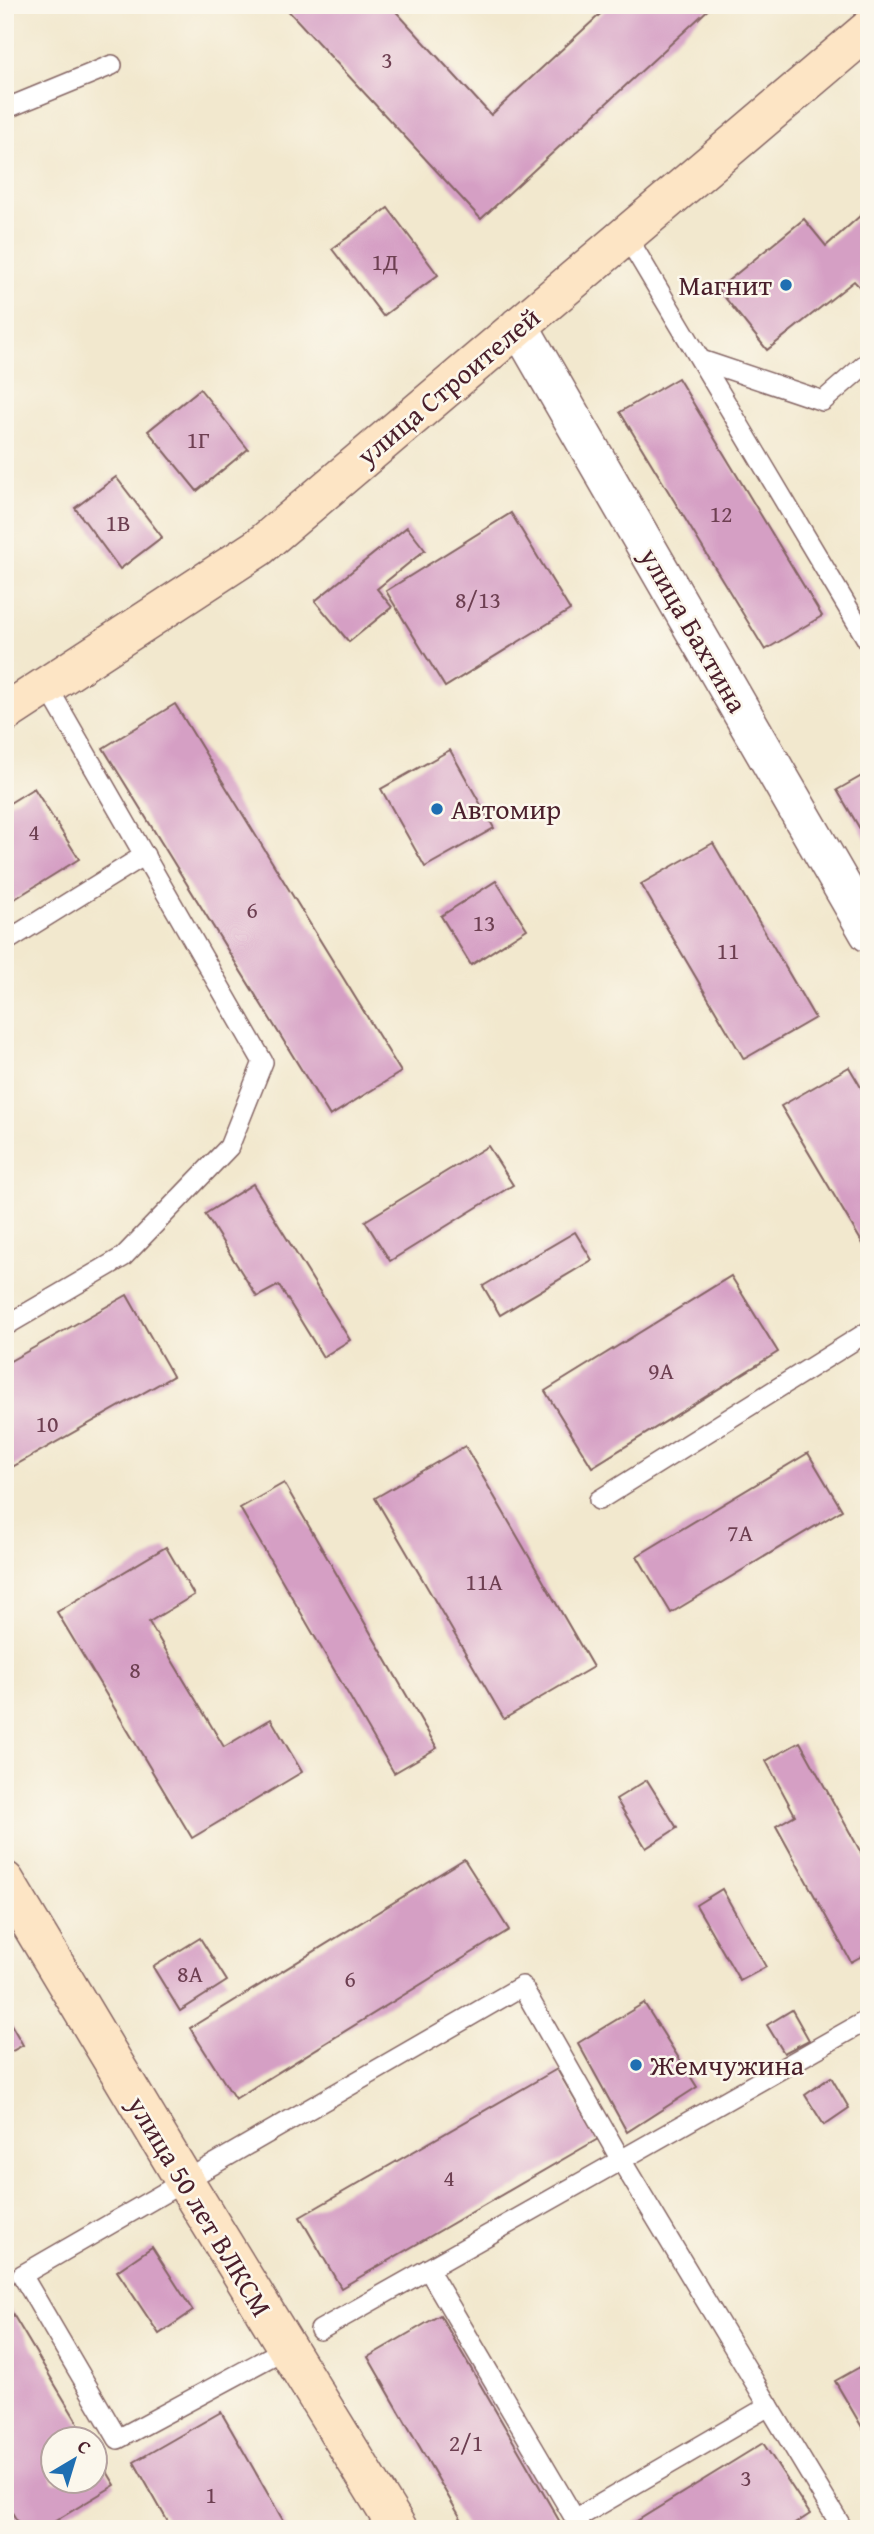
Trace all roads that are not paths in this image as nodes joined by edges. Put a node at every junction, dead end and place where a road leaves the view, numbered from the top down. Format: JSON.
{"nodes":[{"id":1,"x":869,"y":29,"type":"edge"},
{"id":2,"x":112,"y":65,"type":"dead end"},
{"id":3,"x":5,"y":109,"type":"edge"},
{"id":4,"x":626,"y":235,"type":"junction"},
{"id":5,"x":519,"y":326,"type":"junction"},
{"id":6,"x":701,"y":360,"type":"junction"},
{"id":7,"x":869,"y":361,"type":"edge"},
{"id":8,"x":869,"y":643,"type":"edge"},
{"id":9,"x":47,"y":686,"type":"junction"},
{"id":10,"x":5,"y":713,"type":"edge"},
{"id":11,"x":145,"y":856,"type":"junction"},
{"id":12,"x":869,"y":933,"type":"edge"},
{"id":13,"x":5,"y":942,"type":"edge"},
{"id":14,"x":5,"y":1326,"type":"edge"},
{"id":15,"x":869,"y":1331,"type":"edge"},
{"id":16,"x":599,"y":1500,"type":"dead end"},
{"id":17,"x":5,"y":1881,"type":"edge"},
{"id":18,"x":869,"y":2019,"type":"edge"},
{"id":19,"x":621,"y":2160,"type":"junction"},
{"id":20,"x":184,"y":2180,"type":"junction"},
{"id":21,"x":428,"y":2269,"type":"junction"},
{"id":22,"x":320,"y":2330,"type":"dead end"},
{"id":23,"x":287,"y":2348,"type":"junction"},
{"id":24,"x":769,"y":2406,"type":"junction"},
{"id":25,"x":578,"y":2524,"type":"edge"},
{"id":26,"x":398,"y":2529,"type":"edge"},
{"id":27,"x":843,"y":2529,"type":"edge"}],
"edges":[{"from":1,"to":4,"type":"main road","name":"улица Строителей"},
{"from":2,"to":3,"type":"lane"},
{"from":4,"to":5,"type":"main road","name":"улица Строителей"},
{"from":4,"to":6,"type":"lane"},
{"from":5,"to":9,"type":"main road","name":"улица Строителей"},
{"from":5,"to":12,"type":"street","name":"улица Бахтина"},
{"from":6,"to":7,"type":"lane"},
{"from":6,"to":8,"type":"lane"},
{"from":9,"to":10,"type":"main road","name":"улица Строителей"},
{"from":9,"to":11,"type":"lane"},
{"from":11,"to":13,"type":"lane"},
{"from":11,"to":14,"type":"lane"},
{"from":15,"to":16,"type":"lane"},
{"from":17,"to":20,"type":"main road","name":"улица 50 лет ВЛКСМ"},
{"from":18,"to":19,"type":"lane"},
{"from":19,"to":20,"type":"lane"},
{"from":19,"to":21,"type":"lane"},
{"from":19,"to":24,"type":"lane"},
{"from":20,"to":23,"type":"main road","name":"улица 50 лет ВЛКСМ"},
{"from":20,"to":23,"type":"lane"},
{"from":21,"to":22,"type":"lane"},
{"from":21,"to":25,"type":"lane"},
{"from":23,"to":26,"type":"main road","name":"улица 50 лет ВЛКСМ"},
{"from":24,"to":25,"type":"lane"},
{"from":24,"to":27,"type":"lane"}]}
